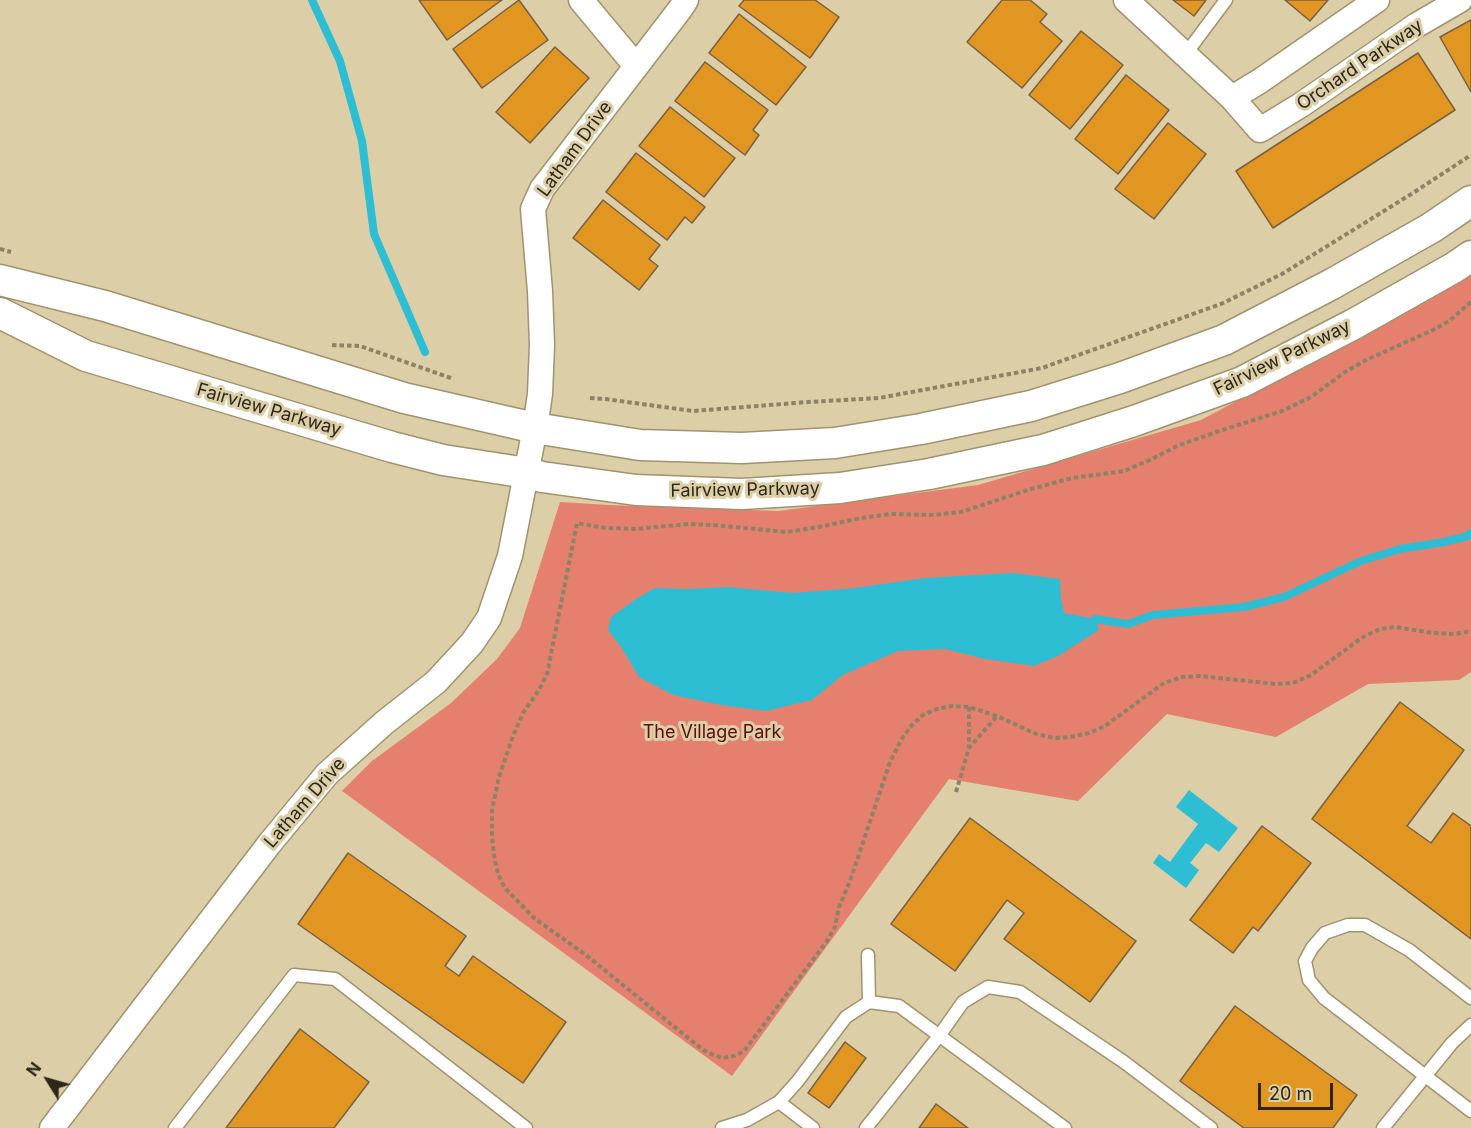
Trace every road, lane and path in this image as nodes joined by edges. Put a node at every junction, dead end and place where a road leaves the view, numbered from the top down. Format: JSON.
{"nodes":[{"id":1,"x":581,"y":0,"type":"edge"},
{"id":2,"x":686,"y":0,"type":"edge"},
{"id":3,"x":1126,"y":0,"type":"edge"},
{"id":4,"x":1226,"y":0,"type":"edge"},
{"id":5,"x":1377,"y":0,"type":"edge"},
{"id":6,"x":1460,"y":0,"type":"edge"},
{"id":7,"x":1185,"y":55,"type":"junction"},
{"id":8,"x":636,"y":66,"type":"junction"},
{"id":9,"x":1232,"y":98,"type":"junction"},
{"id":10,"x":1471,"y":155,"type":"edge"},
{"id":11,"x":1471,"y":201,"type":"edge"},
{"id":12,"x":1471,"y":256,"type":"edge"},
{"id":13,"x":0,"y":280,"type":"edge"},
{"id":14,"x":1471,"y":302,"type":"edge"},
{"id":15,"x":0,"y":313,"type":"edge"},
{"id":16,"x":590,"y":399,"type":"dead end"},
{"id":17,"x":536,"y":428,"type":"junction"},
{"id":18,"x":527,"y":473,"type":"junction"},
{"id":19,"x":1471,"y":631,"type":"edge"},
{"id":20,"x":969,"y":707,"type":"junction"},
{"id":21,"x":997,"y":716,"type":"junction"},
{"id":22,"x":969,"y":748,"type":"junction"},
{"id":23,"x":956,"y":792,"type":"dead end"},
{"id":24,"x":868,"y":955,"type":"dead end"},
{"id":25,"x":1471,"y":998,"type":"edge"},
{"id":26,"x":869,"y":1002,"type":"junction"},
{"id":27,"x":1471,"y":1025,"type":"edge"},
{"id":28,"x":939,"y":1036,"type":"junction"},
{"id":29,"x":1425,"y":1076,"type":"junction"},
{"id":30,"x":779,"y":1102,"type":"junction"},
{"id":31,"x":1471,"y":1111,"type":"edge"},
{"id":32,"x":52,"y":1128,"type":"edge"},
{"id":33,"x":176,"y":1128,"type":"edge"},
{"id":34,"x":526,"y":1128,"type":"edge"},
{"id":35,"x":722,"y":1128,"type":"edge"},
{"id":36,"x":813,"y":1128,"type":"edge"},
{"id":37,"x":866,"y":1128,"type":"edge"},
{"id":38,"x":1065,"y":1128,"type":"edge"},
{"id":39,"x":1211,"y":1128,"type":"edge"},
{"id":40,"x":1383,"y":1128,"type":"edge"}],
"edges":[{"from":1,"to":8,"type":"street"},
{"from":2,"to":8,"type":"street","name":"Latham Drive"},
{"from":3,"to":7,"type":"street"},
{"from":4,"to":7,"type":"lane"},
{"from":5,"to":9,"type":"street"},
{"from":6,"to":9,"type":"street","name":"Orchard Parkway"},
{"from":7,"to":9,"type":"street"},
{"from":8,"to":17,"type":"street","name":"Latham Drive"},
{"from":10,"to":16,"type":"path"},
{"from":11,"to":17,"type":"street"},
{"from":12,"to":18,"type":"street","name":"Fairview Parkway"},
{"from":13,"to":17,"type":"street"},
{"from":14,"to":20,"type":"path"},
{"from":15,"to":18,"type":"street","name":"Fairview Parkway"},
{"from":17,"to":18,"type":"street","name":"Latham Drive"},
{"from":18,"to":32,"type":"street","name":"Latham Drive"},
{"from":19,"to":21,"type":"path"},
{"from":20,"to":21,"type":"path"},
{"from":20,"to":22,"type":"path"},
{"from":21,"to":22,"type":"path"},
{"from":22,"to":23,"type":"path"},
{"from":24,"to":26,"type":"lane"},
{"from":25,"to":29,"type":"lane"},
{"from":26,"to":28,"type":"lane"},
{"from":26,"to":30,"type":"lane"},
{"from":27,"to":29,"type":"lane"},
{"from":28,"to":37,"type":"lane"},
{"from":28,"to":38,"type":"lane"},
{"from":28,"to":39,"type":"lane"},
{"from":29,"to":31,"type":"lane"},
{"from":29,"to":40,"type":"lane"},
{"from":30,"to":35,"type":"lane"},
{"from":30,"to":36,"type":"lane"},
{"from":33,"to":34,"type":"lane"}]}
